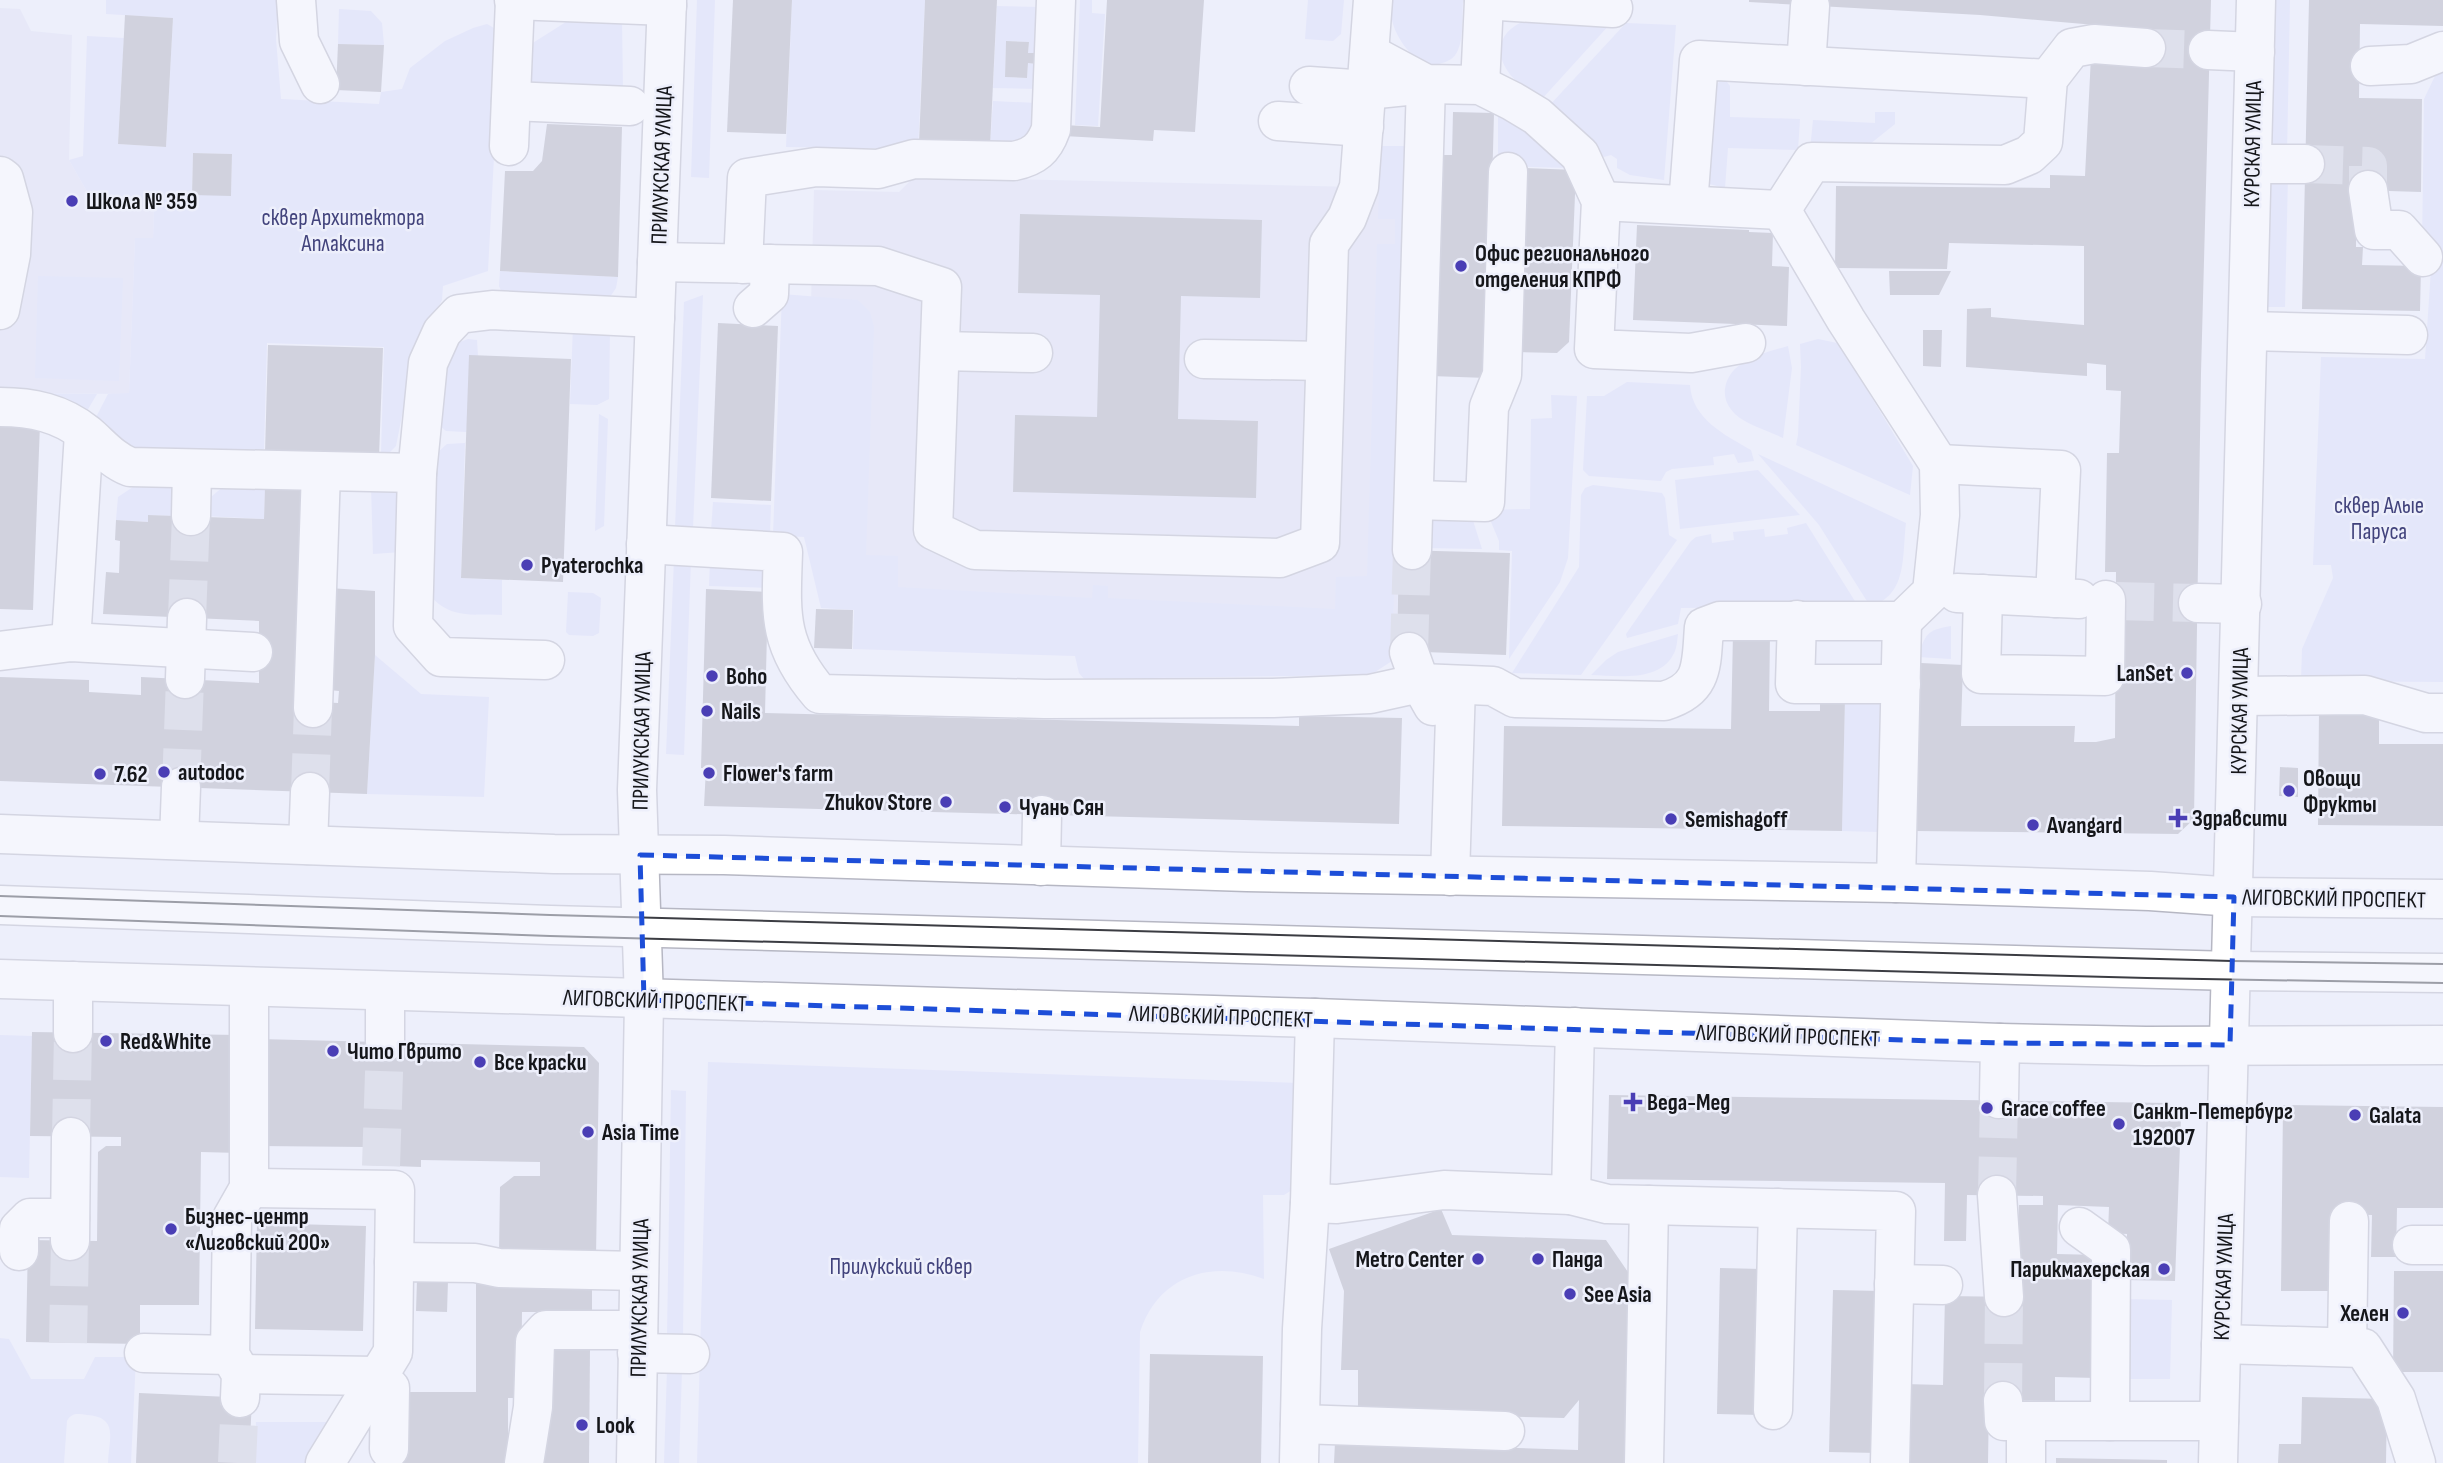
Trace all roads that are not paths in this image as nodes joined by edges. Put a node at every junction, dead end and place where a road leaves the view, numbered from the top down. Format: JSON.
{"nodes":[{"id":1,"x":296,"y":0,"type":"edge"},
{"id":2,"x":514,"y":0,"type":"edge"},
{"id":3,"x":1056,"y":0,"type":"edge"},
{"id":4,"x":1373,"y":0,"type":"edge"},
{"id":5,"x":2256,"y":0,"type":"edge"},
{"id":6,"x":1484,"y":1,"type":"edge"},
{"id":7,"x":667,"y":3,"type":"edge"},
{"id":8,"x":1810,"y":6,"type":"dead end"},
{"id":9,"x":1612,"y":8,"type":"dead end"},
{"id":10,"x":2146,"y":48,"type":"tunnel mouth"},
{"id":11,"x":2208,"y":50,"type":"tunnel mouth"},
{"id":12,"x":2255,"y":51,"type":"junction"},
{"id":13,"x":2443,"y":51,"type":"edge"},
{"id":14,"x":1806,"y":66,"type":"junction"},
{"id":15,"x":2370,"y":66,"type":"dead end"},
{"id":16,"x":2048,"y":79,"type":"junction"},
{"id":17,"x":320,"y":84,"type":"dead end"},
{"id":18,"x":1426,"y":84,"type":"junction"},
{"id":19,"x":1480,"y":85,"type":"junction"},
{"id":20,"x":1309,"y":86,"type":"dead end"},
{"id":21,"x":1367,"y":90,"type":"junction"},
{"id":22,"x":511,"y":101,"type":"junction"},
{"id":23,"x":630,"y":106,"type":"dead end"},
{"id":24,"x":1279,"y":121,"type":"dead end"},
{"id":25,"x":509,"y":146,"type":"dead end"},
{"id":26,"x":2252,"y":163,"type":"junction"},
{"id":27,"x":2305,"y":164,"type":"tunnel mouth"},
{"id":28,"x":1508,"y":172,"type":"dead end"},
{"id":29,"x":0,"y":176,"type":"edge"},
{"id":30,"x":2368,"y":190,"type":"tunnel mouth"},
{"id":31,"x":1601,"y":201,"type":"junction"},
{"id":32,"x":1688,"y":205,"type":"junction"},
{"id":33,"x":1781,"y":211,"type":"junction"},
{"id":34,"x":2423,"y":257,"type":"dead end"},
{"id":35,"x":657,"y":262,"type":"junction"},
{"id":36,"x":757,"y":264,"type":"junction"},
{"id":37,"x":752,"y":308,"type":"dead end"},
{"id":38,"x":0,"y":310,"type":"edge"},
{"id":39,"x":655,"y":318,"type":"junction"},
{"id":40,"x":2248,"y":331,"type":"junction"},
{"id":41,"x":2409,"y":335,"type":"dead end"},
{"id":42,"x":1746,"y":343,"type":"dead end"},
{"id":43,"x":940,"y":351,"type":"junction"},
{"id":44,"x":1033,"y":353,"type":"dead end"},
{"id":45,"x":1204,"y":359,"type":"dead end"},
{"id":46,"x":1325,"y":361,"type":"junction"},
{"id":47,"x":0,"y":407,"type":"edge"},
{"id":48,"x":75,"y":455,"type":"junction"},
{"id":49,"x":1939,"y":464,"type":"junction"},
{"id":50,"x":192,"y":469,"type":"junction"},
{"id":51,"x":321,"y":471,"type":"junction"},
{"id":52,"x":417,"y":473,"type":"junction"},
{"id":53,"x":1414,"y":500,"type":"junction"},
{"id":54,"x":191,"y":516,"type":"tunnel mouth"},
{"id":55,"x":646,"y":544,"type":"junction"},
{"id":56,"x":1412,"y":550,"type":"tunnel mouth"},
{"id":57,"x":1933,"y":592,"type":"junction"},
{"id":58,"x":1983,"y":594,"type":"junction"},
{"id":59,"x":2055,"y":598,"type":"junction"},
{"id":60,"x":2198,"y":603,"type":"tunnel mouth"},
{"id":61,"x":2242,"y":604,"type":"junction"},
{"id":62,"x":1797,"y":620,"type":"junction"},
{"id":63,"x":1902,"y":621,"type":"junction"},
{"id":64,"x":71,"y":642,"type":"junction"},
{"id":65,"x":0,"y":651,"type":"edge"},
{"id":66,"x":253,"y":652,"type":"dead end"},
{"id":67,"x":545,"y":660,"type":"dead end"},
{"id":68,"x":1428,"y":673,"type":"junction"},
{"id":69,"x":1901,"y":684,"type":"junction"},
{"id":70,"x":2239,"y":696,"type":"junction"},
{"id":71,"x":313,"y":708,"type":"tunnel mouth"},
{"id":72,"x":2443,"y":713,"type":"edge"},
{"id":73,"x":181,"y":787,"type":"tunnel mouth"},
{"id":74,"x":310,"y":792,"type":"tunnel mouth"},
{"id":75,"x":1042,"y":815,"type":"dead end"},
{"id":76,"x":0,"y":834,"type":"edge"},
{"id":77,"x":178,"y":840,"type":"junction"},
{"id":78,"x":308,"y":845,"type":"junction"},
{"id":79,"x":640,"y":855,"type":"junction"},
{"id":80,"x":1041,"y":866,"type":"junction"},
{"id":81,"x":1450,"y":876,"type":"junction"},
{"id":82,"x":1896,"y":883,"type":"junction"},
{"id":83,"x":2234,"y":897,"type":"junction"},
{"id":84,"x":2443,"y":900,"type":"edge"},
{"id":85,"x":0,"y":905,"type":"edge"},
{"id":86,"x":642,"y":927,"type":"junction"},
{"id":87,"x":2232,"y":971,"type":"junction"},
{"id":88,"x":2443,"y":973,"type":"edge"},
{"id":89,"x":0,"y":979,"type":"edge"},
{"id":90,"x":73,"y":981,"type":"junction"},
{"id":91,"x":249,"y":987,"type":"junction"},
{"id":92,"x":386,"y":992,"type":"junction"},
{"id":93,"x":644,"y":1000,"type":"junction"},
{"id":94,"x":1315,"y":1018,"type":"junction"},
{"id":95,"x":1575,"y":1027,"type":"junction"},
{"id":96,"x":73,"y":1033,"type":"tunnel mouth"},
{"id":97,"x":385,"y":1042,"type":"tunnel mouth"},
{"id":98,"x":2000,"y":1043,"type":"junction"},
{"id":99,"x":2230,"y":1045,"type":"junction"},
{"id":100,"x":2443,"y":1045,"type":"edge"},
{"id":101,"x":1999,"y":1099,"type":"tunnel mouth"},
{"id":102,"x":71,"y":1137,"type":"tunnel mouth"},
{"id":103,"x":249,"y":1188,"type":"junction"},
{"id":104,"x":1571,"y":1195,"type":"junction"},
{"id":105,"x":1997,"y":1195,"type":"tunnel mouth"},
{"id":106,"x":1310,"y":1203,"type":"junction"},
{"id":107,"x":1649,"y":1205,"type":"junction"},
{"id":108,"x":1778,"y":1208,"type":"junction"},
{"id":109,"x":2349,"y":1221,"type":"dead end"},
{"id":110,"x":2079,"y":1227,"type":"dead end"},
{"id":111,"x":13,"y":1236,"type":"edge"},
{"id":112,"x":394,"y":1262,"type":"junction"},
{"id":113,"x":639,"y":1271,"type":"junction"},
{"id":114,"x":1894,"y":1284,"type":"junction"},
{"id":115,"x":1943,"y":1284,"type":"dead end"},
{"id":116,"x":2004,"y":1297,"type":"tunnel mouth"},
{"id":117,"x":638,"y":1342,"type":"junction"},
{"id":118,"x":2221,"y":1344,"type":"junction"},
{"id":119,"x":2347,"y":1347,"type":"junction"},
{"id":120,"x":144,"y":1353,"type":"dead end"},
{"id":121,"x":690,"y":1354,"type":"dead end"},
{"id":122,"x":237,"y":1376,"type":"junction"},
{"id":123,"x":379,"y":1376,"type":"junction"},
{"id":124,"x":1773,"y":1410,"type":"dead end"},
{"id":125,"x":2110,"y":1421,"type":"junction"},
{"id":126,"x":2219,"y":1422,"type":"junction"},
{"id":127,"x":1300,"y":1424,"type":"junction"},
{"id":128,"x":1505,"y":1431,"type":"dead end"},
{"id":129,"x":389,"y":1448,"type":"dead end"},
{"id":130,"x":325,"y":1463,"type":"edge"},
{"id":131,"x":524,"y":1463,"type":"edge"},
{"id":132,"x":636,"y":1463,"type":"edge"},
{"id":133,"x":1298,"y":1463,"type":"edge"},
{"id":134,"x":1644,"y":1463,"type":"edge"},
{"id":135,"x":1890,"y":1463,"type":"edge"},
{"id":136,"x":2026,"y":1463,"type":"edge"},
{"id":137,"x":2218,"y":1463,"type":"edge"},
{"id":138,"x":2416,"y":1463,"type":"edge"}],
"edges":[{"from":1,"to":17,"type":"main road"},
{"from":2,"to":7,"type":"main road"},
{"from":2,"to":22,"type":"main road"},
{"from":3,"to":36,"type":"main road"},
{"from":4,"to":21,"type":"main road"},
{"from":5,"to":12,"type":"main road","name":"КУРСКАЯ УЛИЦА"},
{"from":6,"to":9,"type":"main road"},
{"from":6,"to":19,"type":"main road"},
{"from":7,"to":35,"type":"main road","name":"ПРИЛУКСКАЯ УЛИЦА"},
{"from":8,"to":14,"type":"main road"},
{"from":10,"to":16,"type":"main road"},
{"from":11,"to":12,"type":"main road"},
{"from":12,"to":26,"type":"main road","name":"КУРСКАЯ УЛИЦА"},
{"from":13,"to":15,"type":"main road"},
{"from":14,"to":16,"type":"main road"},
{"from":14,"to":32,"type":"main road"},
{"from":16,"to":33,"type":"main road"},
{"from":18,"to":19,"type":"main road"},
{"from":18,"to":21,"type":"main road"},
{"from":18,"to":53,"type":"main road"},
{"from":19,"to":31,"type":"main road"},
{"from":20,"to":21,"type":"main road"},
{"from":21,"to":24,"type":"main road"},
{"from":21,"to":46,"type":"main road"},
{"from":22,"to":23,"type":"main road"},
{"from":22,"to":25,"type":"main road"},
{"from":26,"to":27,"type":"main road"},
{"from":26,"to":40,"type":"main road","name":"КУРСКАЯ УЛИЦА"},
{"from":28,"to":53,"type":"main road"},
{"from":29,"to":38,"type":"main road"},
{"from":30,"to":34,"type":"main road"},
{"from":31,"to":32,"type":"main road"},
{"from":31,"to":42,"type":"main road"},
{"from":32,"to":33,"type":"main road"},
{"from":33,"to":49,"type":"main road"},
{"from":35,"to":36,"type":"main road"},
{"from":35,"to":39,"type":"main road","name":"ПРИЛУКСКАЯ УЛИЦА"},
{"from":36,"to":37,"type":"main road"},
{"from":36,"to":43,"type":"main road"},
{"from":39,"to":52,"type":"main road"},
{"from":39,"to":55,"type":"main road","name":"ПРИЛУКСКАЯ УЛИЦА"},
{"from":40,"to":41,"type":"main road"},
{"from":40,"to":61,"type":"main road","name":"КУРСКАЯ УЛИЦА"},
{"from":43,"to":44,"type":"main road"},
{"from":43,"to":46,"type":"main road"},
{"from":45,"to":46,"type":"main road"},
{"from":47,"to":48,"type":"main road"},
{"from":48,"to":50,"type":"main road"},
{"from":48,"to":64,"type":"main road"},
{"from":49,"to":57,"type":"main road"},
{"from":49,"to":59,"type":"main road"},
{"from":50,"to":51,"type":"main road"},
{"from":50,"to":54,"type":"main road"},
{"from":51,"to":52,"type":"main road"},
{"from":51,"to":71,"type":"main road"},
{"from":52,"to":67,"type":"main road"},
{"from":53,"to":56,"type":"main road"},
{"from":55,"to":68,"type":"main road"},
{"from":55,"to":79,"type":"main road","name":"ПРИЛУКСКАЯ УЛИЦА"},
{"from":57,"to":58,"type":"main road"},
{"from":57,"to":63,"type":"main road"},
{"from":58,"to":59,"type":"main road"},
{"from":58,"to":59,"type":"main road"},
{"from":60,"to":61,"type":"main road"},
{"from":61,"to":70,"type":"main road","name":"КУРСКАЯ УЛИЦА"},
{"from":62,"to":63,"type":"main road"},
{"from":62,"to":68,"type":"main road"},
{"from":62,"to":69,"type":"main road"},
{"from":63,"to":69,"type":"main road"},
{"from":64,"to":65,"type":"main road"},
{"from":64,"to":66,"type":"main road"},
{"from":68,"to":81,"type":"main road"},
{"from":69,"to":82,"type":"main road"},
{"from":70,"to":72,"type":"main road"},
{"from":70,"to":83,"type":"main road","name":"КУРСКАЯ УЛИЦА"},
{"from":73,"to":77,"type":"main road"},
{"from":74,"to":78,"type":"main road"},
{"from":75,"to":80,"type":"main road"},
{"from":76,"to":77,"type":"main road","name":"ЛИГОВСКИЙ ПРОСПЕКТ"},
{"from":77,"to":78,"type":"main road","name":"ЛИГОВСКИЙ ПРОСПЕКТ"},
{"from":78,"to":79,"type":"main road","name":"ЛИГОВСКИЙ ПРОСПЕКТ"},
{"from":79,"to":80,"type":"main road","name":"ЛИГОВСКИЙ ПРОСПЕКТ"},
{"from":79,"to":86,"type":"main road","name":"ПРИЛУКСКАЯ УЛИЦА"},
{"from":80,"to":81,"type":"main road","name":"ЛИГОВСКИЙ ПРОСПЕКТ"},
{"from":81,"to":82,"type":"main road","name":"ЛИГОВСКИЙ ПРОСПЕКТ"},
{"from":82,"to":83,"type":"main road","name":"ЛИГОВСКИЙ ПРОСПЕКТ"},
{"from":83,"to":84,"type":"main road","name":"ЛИГОВСКИЙ ПРОСПЕКТ"},
{"from":83,"to":87,"type":"main road","name":"КУРСКАЯ УЛИЦА"},
{"from":85,"to":86,"type":"main road"},
{"from":86,"to":87,"type":"main road"},
{"from":86,"to":93,"type":"main road","name":"ПРИЛУКСКАЯ УЛИЦА"},
{"from":87,"to":88,"type":"main road"},
{"from":87,"to":99,"type":"main road","name":"КУРСКАЯ УЛИЦА"},
{"from":89,"to":90,"type":"main road","name":"ЛИГОВСКИЙ ПРОСПЕКТ"},
{"from":90,"to":91,"type":"main road","name":"ЛИГОВСКИЙ ПРОСПЕКТ"},
{"from":90,"to":96,"type":"main road"},
{"from":91,"to":92,"type":"main road","name":"ЛИГОВСКИЙ ПРОСПЕКТ"},
{"from":91,"to":103,"type":"main road"},
{"from":92,"to":93,"type":"main road","name":"ЛИГОВСКИЙ ПРОСПЕКТ"},
{"from":92,"to":97,"type":"main road"},
{"from":93,"to":94,"type":"main road","name":"ЛИГОВСКИЙ ПРОСПЕКТ"},
{"from":93,"to":113,"type":"main road","name":"ПРИЛУКСКАЯ УЛИЦА"},
{"from":94,"to":95,"type":"main road","name":"ЛИГОВСКИЙ ПРОСПЕКТ"},
{"from":94,"to":106,"type":"main road"},
{"from":95,"to":98,"type":"main road","name":"ЛИГОВСКИЙ ПРОСПЕКТ"},
{"from":95,"to":104,"type":"main road"},
{"from":98,"to":99,"type":"main road","name":"ЛИГОВСКИЙ ПРОСПЕКТ"},
{"from":98,"to":101,"type":"main road"},
{"from":99,"to":100,"type":"main road","name":"ЛИГОВСКИЙ ПРОСПЕКТ"},
{"from":99,"to":118,"type":"main road","name":"КУРСКАЯ УЛИЦА"},
{"from":102,"to":111,"type":"main road"},
{"from":103,"to":112,"type":"main road"},
{"from":103,"to":122,"type":"main road"},
{"from":104,"to":106,"type":"main road"},
{"from":104,"to":107,"type":"main road"},
{"from":105,"to":116,"type":"main road"},
{"from":106,"to":127,"type":"main road"},
{"from":107,"to":108,"type":"main road"},
{"from":107,"to":134,"type":"main road"},
{"from":108,"to":114,"type":"main road"},
{"from":108,"to":124,"type":"main road"},
{"from":109,"to":119,"type":"main road"},
{"from":110,"to":125,"type":"main road"},
{"from":112,"to":113,"type":"main road"},
{"from":112,"to":123,"type":"main road"},
{"from":113,"to":117,"type":"main road","name":"ПРИЛУКСКАЯ УЛИЦА"},
{"from":114,"to":115,"type":"main road"},
{"from":114,"to":135,"type":"main road"},
{"from":117,"to":121,"type":"main road"},
{"from":117,"to":131,"type":"main road"},
{"from":117,"to":132,"type":"main road","name":"ПРИЛУКСКАЯ УЛИЦА"},
{"from":118,"to":119,"type":"main road"},
{"from":118,"to":126,"type":"main road","name":"КУРСКАЯ УЛИЦА"},
{"from":119,"to":138,"type":"main road"},
{"from":120,"to":122,"type":"main road"},
{"from":122,"to":123,"type":"main road"},
{"from":123,"to":129,"type":"main road"},
{"from":123,"to":130,"type":"main road"},
{"from":125,"to":126,"type":"main road"},
{"from":125,"to":136,"type":"main road"},
{"from":126,"to":137,"type":"main road","name":"КУРСКАЯ УЛИЦА"},
{"from":127,"to":128,"type":"main road"},
{"from":127,"to":133,"type":"main road"}]}
